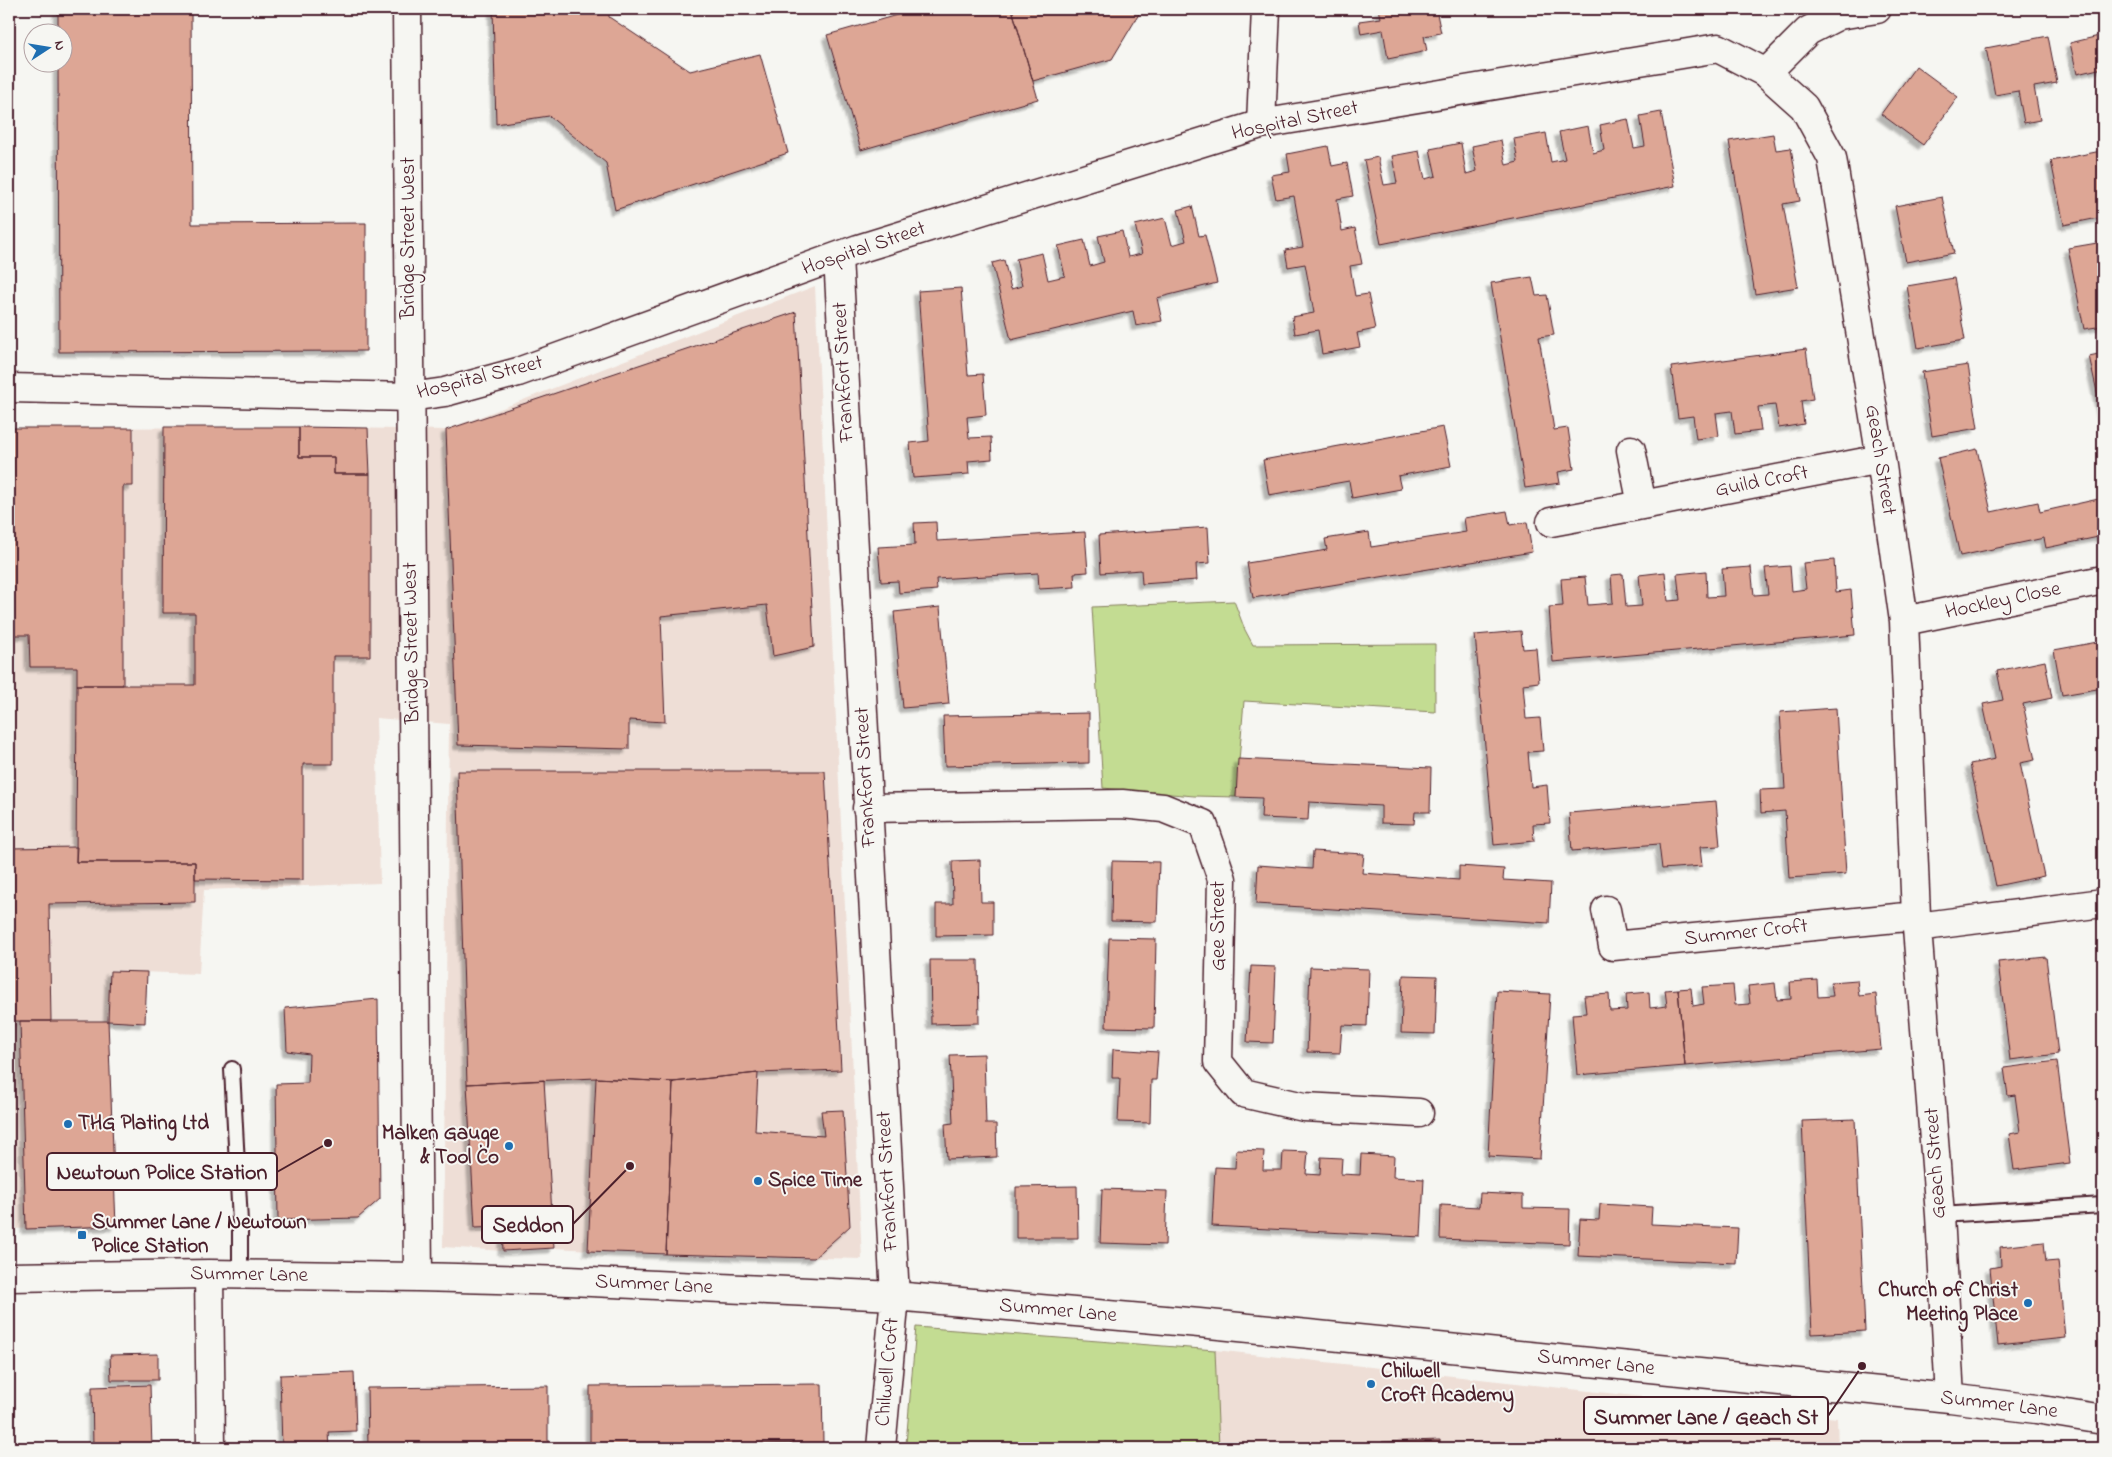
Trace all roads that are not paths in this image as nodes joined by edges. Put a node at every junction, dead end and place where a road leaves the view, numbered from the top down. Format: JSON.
{"nodes":[{"id":1,"x":407,"y":9,"type":"edge"},
{"id":2,"x":1266,"y":9,"type":"edge"},
{"id":3,"x":1877,"y":9,"type":"edge"},
{"id":4,"x":1718,"y":48,"type":"joint"},
{"id":5,"x":1766,"y":73,"type":"junction"},
{"id":6,"x":1260,"y":124,"type":"junction"},
{"id":7,"x":838,"y":257,"type":"junction"},
{"id":8,"x":9,"y":388,"type":"edge"},
{"id":9,"x":410,"y":396,"type":"junction"},
{"id":10,"x":1631,"y":450,"type":"dead end"},
{"id":11,"x":1881,"y":459,"type":"junction"},
{"id":12,"x":1642,"y":505,"type":"junction"},
{"id":13,"x":1551,"y":522,"type":"dead end"},
{"id":14,"x":2103,"y":580,"type":"edge"},
{"id":15,"x":1904,"y":621,"type":"junction"},
{"id":16,"x":867,"y":808,"type":"junction"},
{"id":17,"x":2103,"y":904,"type":"edge"},
{"id":18,"x":1606,"y":910,"type":"dead end"},
{"id":19,"x":1917,"y":922,"type":"junction"},
{"id":20,"x":232,"y":1069,"type":"dead end"},
{"id":21,"x":1420,"y":1113,"type":"dead end"},
{"id":22,"x":2103,"y":1205,"type":"edge"},
{"id":23,"x":1940,"y":1215,"type":"junction"},
{"id":24,"x":209,"y":1274,"type":"junction"},
{"id":25,"x":240,"y":1274,"type":"junction"},
{"id":26,"x":9,"y":1277,"type":"edge"},
{"id":27,"x":418,"y":1277,"type":"junction"},
{"id":28,"x":894,"y":1296,"type":"junction"},
{"id":29,"x":1950,"y":1398,"type":"junction"},
{"id":30,"x":2103,"y":1420,"type":"edge"},
{"id":31,"x":211,"y":1448,"type":"edge"},
{"id":32,"x":882,"y":1448,"type":"edge"}],
"edges":[{"from":1,"to":9,"type":"street","name":"Bridge Street West"},
{"from":2,"to":6,"type":"street"},
{"from":3,"to":5,"type":"street"},
{"from":4,"to":5,"type":"street","name":"Geach Street"},
{"from":4,"to":6,"type":"street","name":"Hospital Street"},
{"from":5,"to":11,"type":"street","name":"Geach Street"},
{"from":6,"to":7,"type":"street","name":"Hospital Street"},
{"from":7,"to":9,"type":"street","name":"Hospital Street"},
{"from":7,"to":16,"type":"street","name":"Frankfort Street"},
{"from":8,"to":9,"type":"street","name":"Hospital Street"},
{"from":9,"to":27,"type":"street","name":"Bridge Street West"},
{"from":10,"to":12,"type":"street"},
{"from":11,"to":12,"type":"street","name":"Guild Croft"},
{"from":11,"to":15,"type":"street","name":"Geach Street"},
{"from":12,"to":13,"type":"street","name":"Guild Croft"},
{"from":14,"to":15,"type":"street","name":"Hockley Close"},
{"from":15,"to":19,"type":"street","name":"Geach Street"},
{"from":16,"to":21,"type":"street","name":"Gee Street"},
{"from":16,"to":28,"type":"street","name":"Frankfort Street"},
{"from":17,"to":19,"type":"street"},
{"from":18,"to":19,"type":"street","name":"Summer Croft"},
{"from":19,"to":23,"type":"street","name":"Geach Street"},
{"from":20,"to":25,"type":"lane"},
{"from":22,"to":23,"type":"lane"},
{"from":23,"to":29,"type":"street","name":"Geach Street"},
{"from":24,"to":25,"type":"street","name":"Summer Lane"},
{"from":24,"to":26,"type":"street","name":"Summer Lane"},
{"from":24,"to":31,"type":"street"},
{"from":25,"to":27,"type":"street","name":"Summer Lane"},
{"from":27,"to":28,"type":"street","name":"Summer Lane"},
{"from":28,"to":29,"type":"street","name":"Summer Lane"},
{"from":28,"to":32,"type":"street","name":"Chilwell Croft"},
{"from":29,"to":30,"type":"street","name":"Summer Lane"}]}
